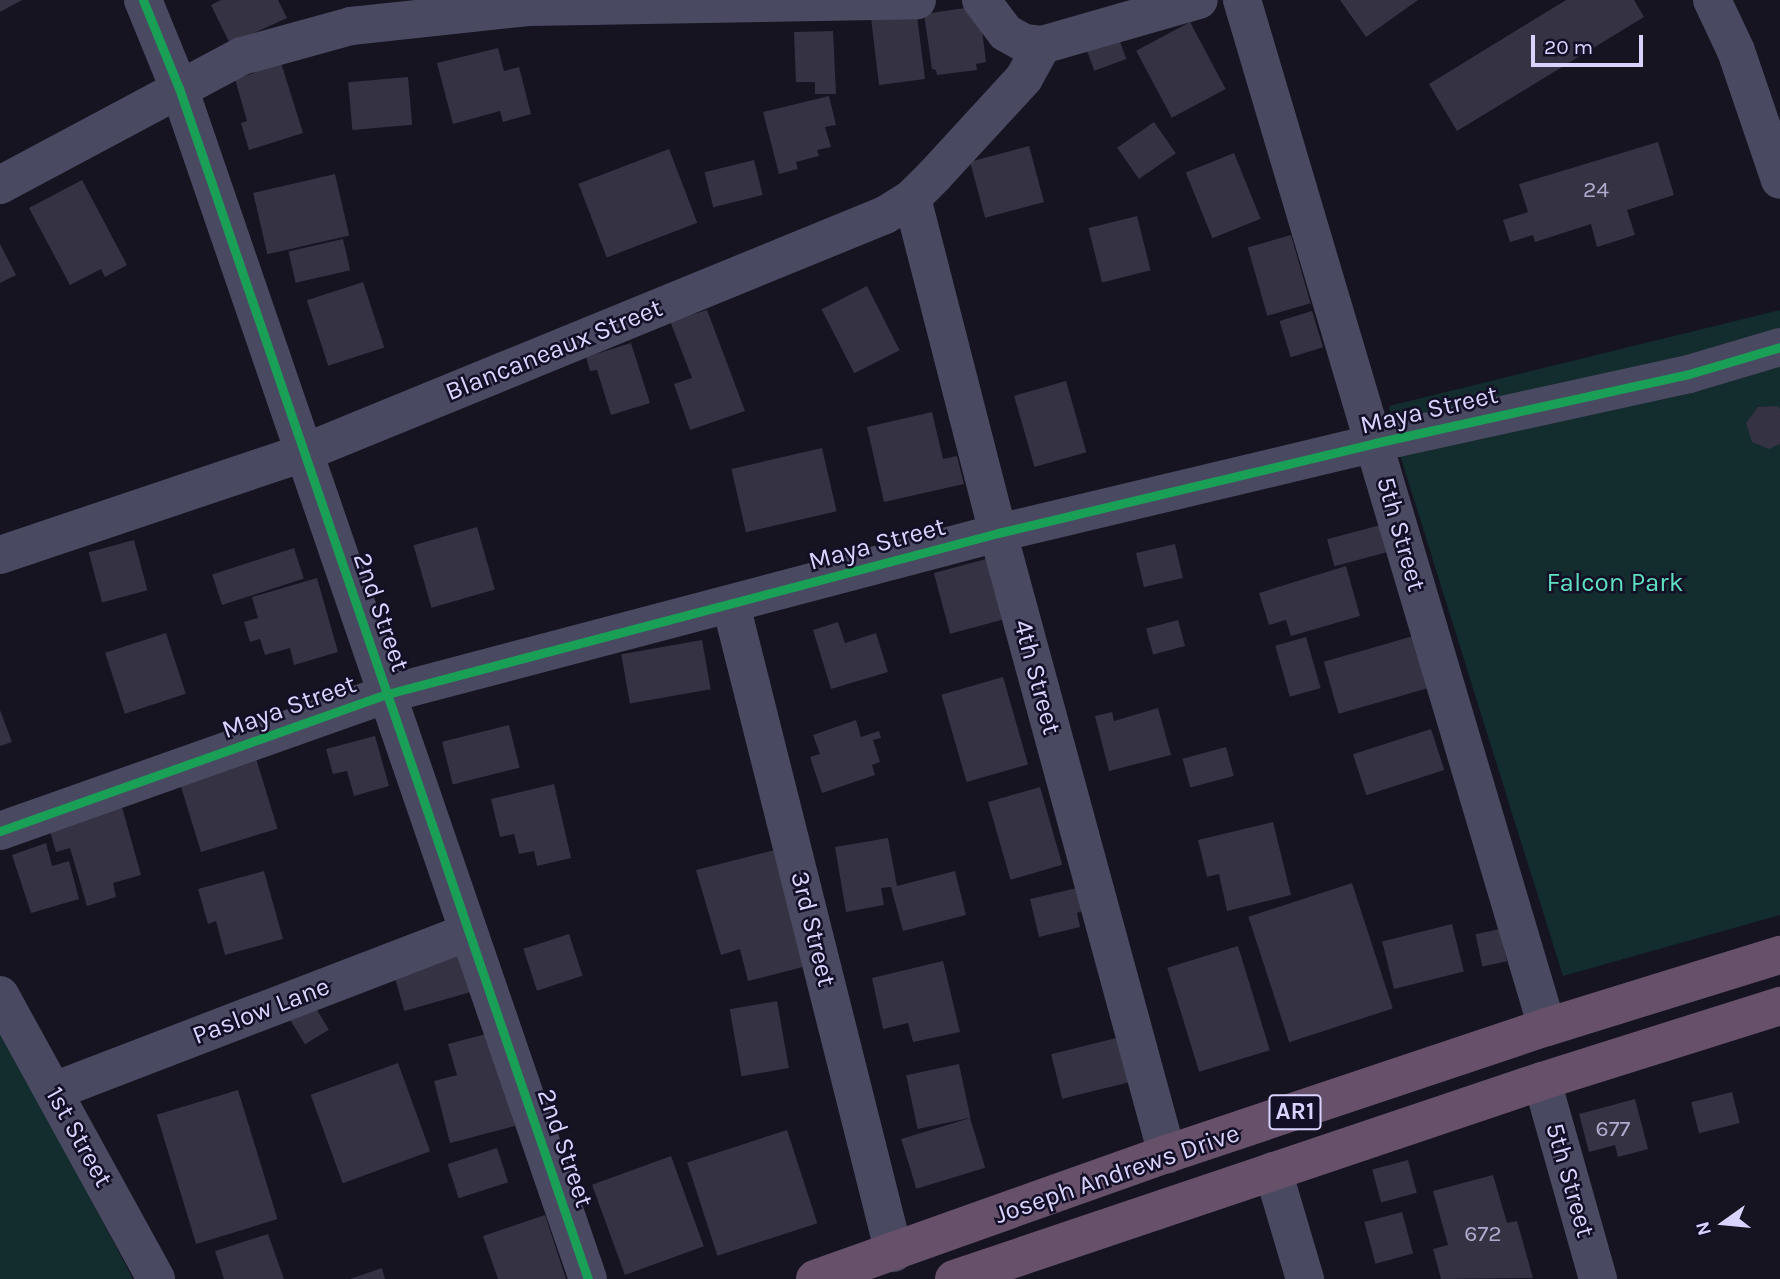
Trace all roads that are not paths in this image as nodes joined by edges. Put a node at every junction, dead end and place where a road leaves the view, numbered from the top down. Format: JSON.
{"nodes":[{"id":1,"x":143,"y":0,"type":"edge"},
{"id":2,"x":917,"y":0,"type":"edge"},
{"id":3,"x":981,"y":0,"type":"edge"},
{"id":4,"x":1199,"y":0,"type":"edge"},
{"id":5,"x":1242,"y":0,"type":"edge"},
{"id":6,"x":1712,"y":0,"type":"edge"},
{"id":7,"x":1042,"y":45,"type":"junction"},
{"id":8,"x":179,"y":88,"type":"junction"},
{"id":9,"x":1780,"y":180,"type":"edge"},
{"id":10,"x":0,"y":185,"type":"edge"},
{"id":11,"x":912,"y":198,"type":"junction"},
{"id":12,"x":1780,"y":347,"type":"edge"},
{"id":13,"x":1375,"y":443,"type":"junction"},
{"id":14,"x":303,"y":453,"type":"junction"},
{"id":15,"x":998,"y":533,"type":"junction"},
{"id":16,"x":0,"y":555,"type":"edge"},
{"id":17,"x":731,"y":605,"type":"junction"},
{"id":18,"x":387,"y":694,"type":"junction"},
{"id":19,"x":0,"y":831,"type":"edge"},
{"id":20,"x":469,"y":932,"type":"junction"},
{"id":21,"x":1780,"y":955,"type":"edge"},
{"id":22,"x":0,"y":995,"type":"edge"},
{"id":23,"x":1780,"y":1006,"type":"edge"},
{"id":24,"x":1547,"y":1027,"type":"junction"},
{"id":25,"x":1542,"y":1081,"type":"junction"},
{"id":26,"x":54,"y":1091,"type":"junction"},
{"id":27,"x":1167,"y":1154,"type":"junction"},
{"id":28,"x":1273,"y":1171,"type":"junction"},
{"id":29,"x":894,"y":1253,"type":"junction"},
{"id":30,"x":1018,"y":1269,"type":"edge"},
{"id":31,"x":156,"y":1279,"type":"edge"},
{"id":32,"x":588,"y":1279,"type":"edge"},
{"id":33,"x":815,"y":1279,"type":"edge"},
{"id":34,"x":954,"y":1279,"type":"edge"},
{"id":35,"x":1305,"y":1279,"type":"edge"},
{"id":36,"x":1598,"y":1279,"type":"edge"}],
"edges":[{"from":1,"to":8,"type":"street","name":"2nd Street"},
{"from":2,"to":8,"type":"street"},
{"from":3,"to":7,"type":"street"},
{"from":4,"to":7,"type":"street"},
{"from":5,"to":13,"type":"street","name":"5th Street"},
{"from":6,"to":9,"type":"street"},
{"from":7,"to":11,"type":"street","name":"Blancaneaux Street"},
{"from":8,"to":10,"type":"street"},
{"from":8,"to":14,"type":"street","name":"2nd Street"},
{"from":11,"to":14,"type":"street","name":"Blancaneaux Street"},
{"from":11,"to":15,"type":"street","name":"4th Street"},
{"from":12,"to":13,"type":"street","name":"Maya Street"},
{"from":13,"to":15,"type":"street","name":"Maya Street"},
{"from":13,"to":24,"type":"street","name":"5th Street"},
{"from":14,"to":16,"type":"street","name":"Blancaneaux Street"},
{"from":14,"to":18,"type":"street","name":"2nd Street"},
{"from":15,"to":17,"type":"street","name":"Maya Street"},
{"from":15,"to":27,"type":"street","name":"4th Street"},
{"from":17,"to":18,"type":"street","name":"Maya Street"},
{"from":17,"to":29,"type":"street","name":"3rd Street"},
{"from":18,"to":19,"type":"street","name":"Maya Street"},
{"from":18,"to":20,"type":"street","name":"2nd Street"},
{"from":20,"to":26,"type":"street","name":"Paslow Lane"},
{"from":20,"to":32,"type":"street","name":"2nd Street"},
{"from":21,"to":24,"type":"highway","name":"Joseph Andrews Drive","number":"AR1"},
{"from":22,"to":26,"type":"street","name":"1st Street"},
{"from":23,"to":25,"type":"highway","name":"Joseph Andrews Drive","number":"AR1"},
{"from":24,"to":27,"type":"highway","name":"Joseph Andrews Drive","number":"AR1"},
{"from":25,"to":28,"type":"highway","name":"Joseph Andrews Drive","number":"AR1"},
{"from":25,"to":36,"type":"street","name":"5th Street"},
{"from":26,"to":31,"type":"street","name":"1st Street"},
{"from":27,"to":29,"type":"highway","name":"Joseph Andrews Drive","number":"AR1"},
{"from":28,"to":30,"type":"highway","name":"Joseph Andrews Drive","number":"AR1"},
{"from":28,"to":35,"type":"street"},
{"from":29,"to":33,"type":"highway","name":"Joseph Andrews Drive","number":"AR1"},
{"from":30,"to":34,"type":"highway","name":"Joseph Andrews Drive","number":"AR1"}]}
